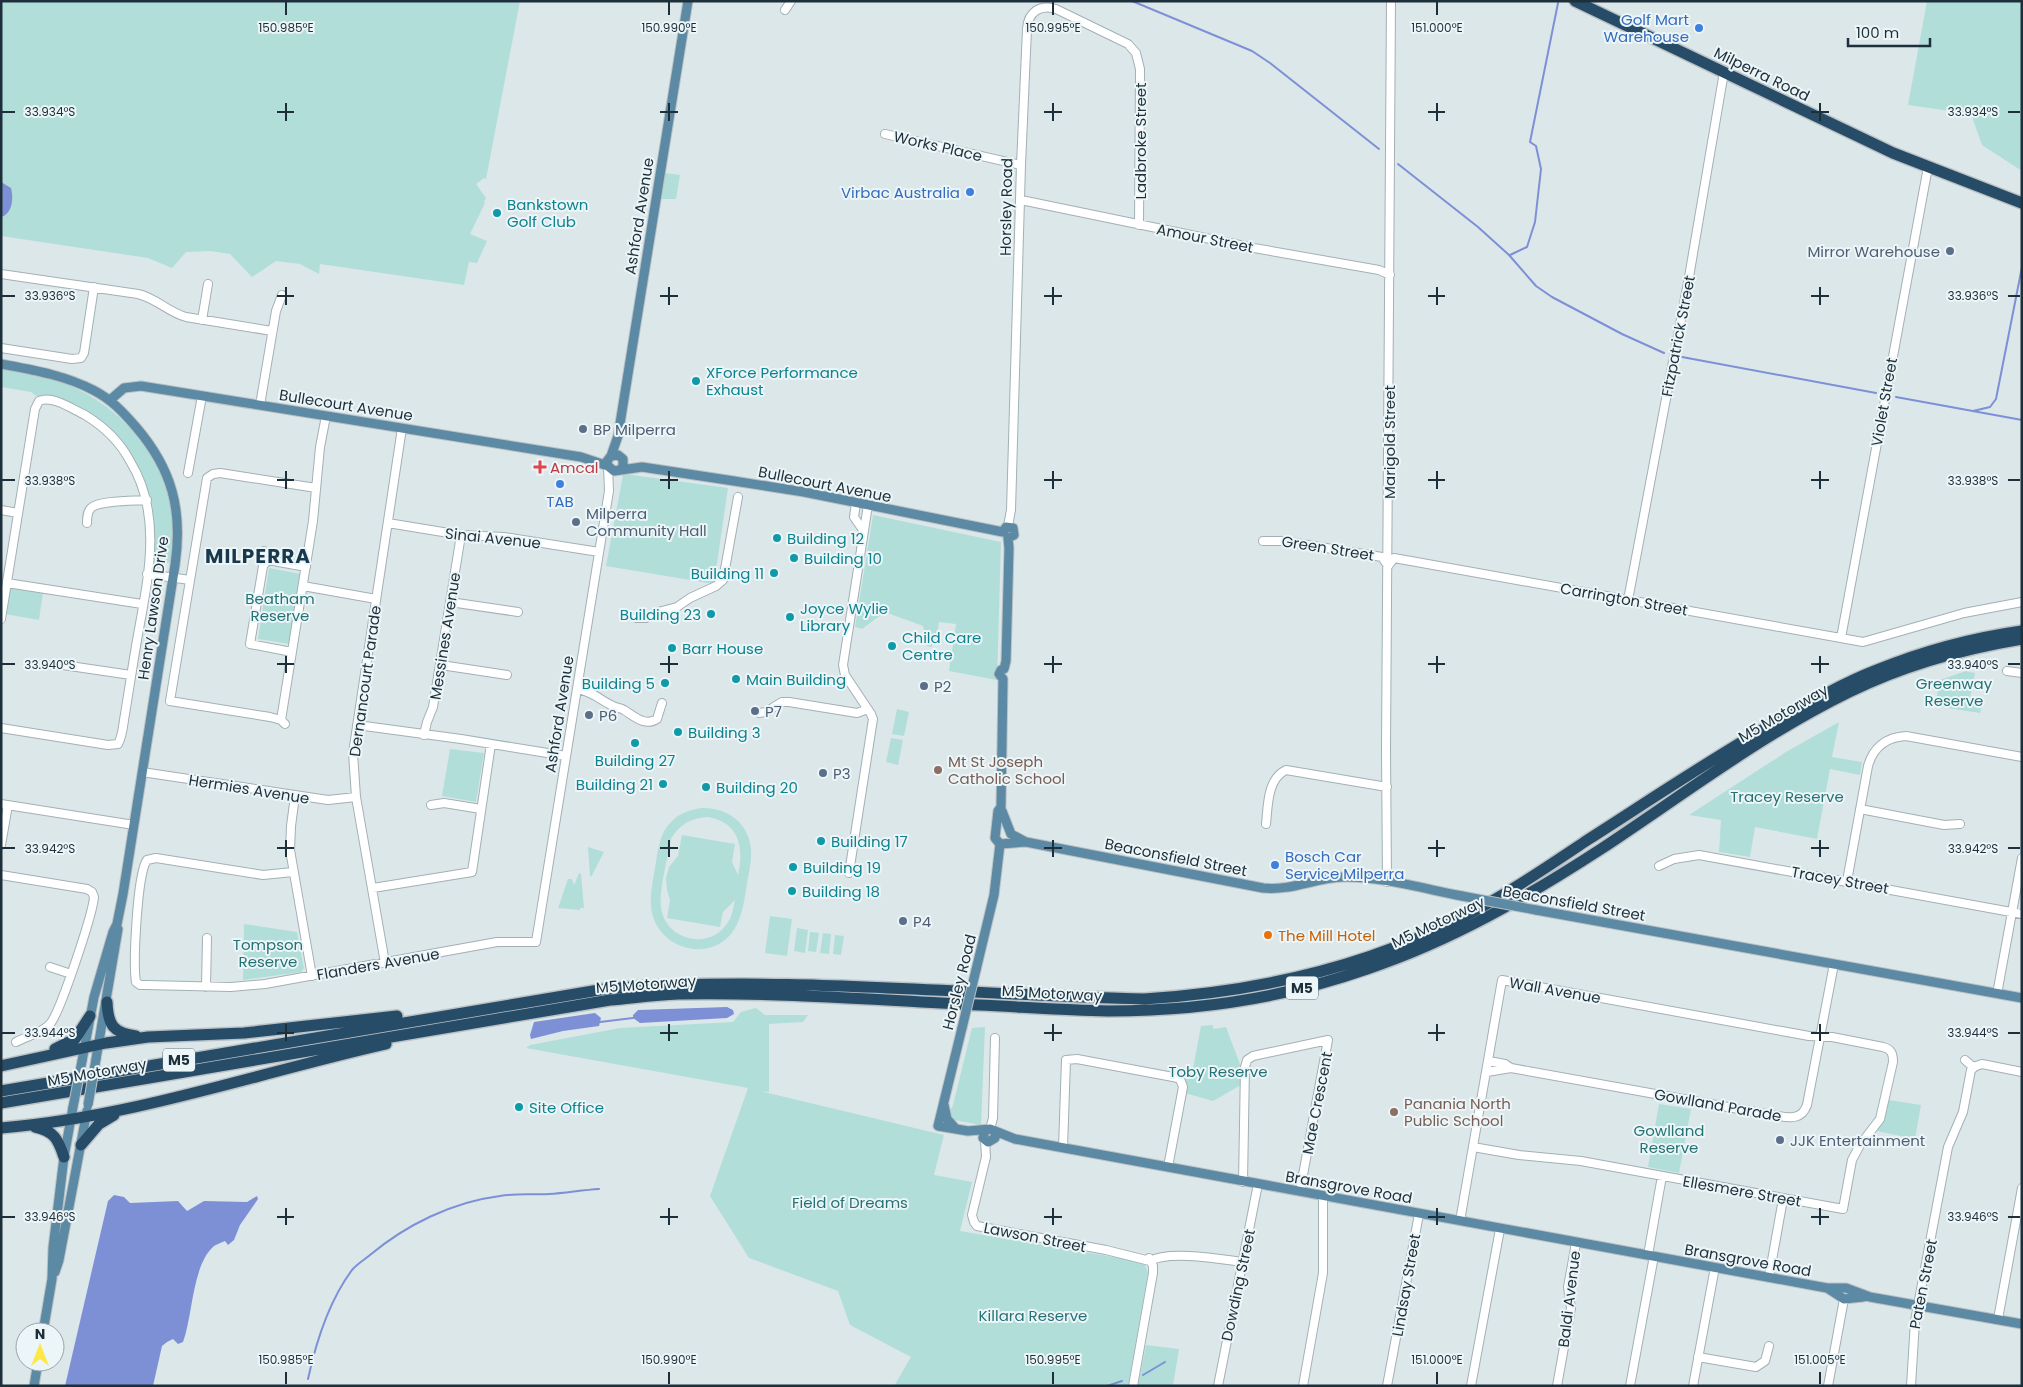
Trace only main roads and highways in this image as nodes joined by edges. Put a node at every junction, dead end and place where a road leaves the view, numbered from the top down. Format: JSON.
{"nodes":[{"id":1,"x":688,"y":1,"type":"edge"},
{"id":2,"x":1575,"y":1,"type":"edge"},
{"id":3,"x":1594,"y":1,"type":"edge"},
{"id":4,"x":2022,"y":195,"type":"edge"},
{"id":5,"x":2022,"y":203,"type":"edge"},
{"id":6,"x":1,"y":364,"type":"edge"},
{"id":7,"x":110,"y":400,"type":"junction"},
{"id":8,"x":613,"y":460,"type":"junction"},
{"id":9,"x":642,"y":467,"type":"junction"},
{"id":10,"x":1006,"y":532,"type":"joint"},
{"id":11,"x":2022,"y":630,"type":"edge"},
{"id":12,"x":2022,"y":638,"type":"edge"},
{"id":13,"x":1001,"y":809,"type":"junction"},
{"id":14,"x":1004,"y":837,"type":"junction"},
{"id":15,"x":117,"y":924,"type":"junction"},
{"id":16,"x":2022,"y":998,"type":"edge"},
{"id":17,"x":540,"y":999,"type":"junction"},
{"id":18,"x":107,"y":1002,"type":"junction"},
{"id":19,"x":90,"y":1016,"type":"junction"},
{"id":20,"x":499,"y":1017,"type":"junction"},
{"id":21,"x":148,"y":1037,"type":"junction"},
{"id":22,"x":99,"y":1045,"type":"junction"},
{"id":23,"x":84,"y":1048,"type":"junction"},
{"id":24,"x":40,"y":1057,"type":"junction"},
{"id":25,"x":1,"y":1066,"type":"edge"},
{"id":26,"x":1,"y":1091,"type":"edge"},
{"id":27,"x":943,"y":1102,"type":"junction"},
{"id":28,"x":1,"y":1103,"type":"edge"},
{"id":29,"x":124,"y":1111,"type":"junction"},
{"id":30,"x":86,"y":1117,"type":"junction"},
{"id":31,"x":71,"y":1120,"type":"junction"},
{"id":32,"x":30,"y":1126,"type":"junction"},
{"id":33,"x":938,"y":1126,"type":"joint"},
{"id":34,"x":1,"y":1128,"type":"edge"},
{"id":35,"x":956,"y":1129,"type":"junction"},
{"id":36,"x":81,"y":1145,"type":"junction"},
{"id":37,"x":64,"y":1157,"type":"junction"},
{"id":38,"x":52,"y":1279,"type":"junction"},
{"id":39,"x":45,"y":1322,"type":"edge"},
{"id":40,"x":2022,"y":1324,"type":"edge"},
{"id":41,"x":36,"y":1372,"type":"edge"},
{"id":42,"x":34,"y":1386,"type":"edge"}],
"edges":[{"from":1,"to":8,"type":"main road","name":"Ashford Avenue"},
{"from":2,"to":5,"type":"highway","name":"Milperra Road"},
{"from":3,"to":4,"type":"highway","name":"Milperra Road"},
{"from":6,"to":7,"type":"main road","name":"Henry Lawson Drive"},
{"from":7,"to":8,"type":"main road","name":"Bullecourt Avenue"},
{"from":7,"to":15,"type":"main road","name":"Henry Lawson Drive"},
{"from":8,"to":9,"type":"main road","name":"Bullecourt Avenue"},
{"from":8,"to":9,"type":"main road","name":"Bullecourt Avenue"},
{"from":9,"to":10,"type":"main road","name":"Bullecourt Avenue"},
{"from":10,"to":13,"type":"main road","name":"Horsley Road"},
{"from":11,"to":17,"type":"highway","name":"M5 Motorway","number":"M5"},
{"from":12,"to":20,"type":"highway","name":"M5 Motorway","number":"M5"},
{"from":13,"to":14,"type":"main road"},
{"from":13,"to":14,"type":"main road","name":"Horsley Road"},
{"from":14,"to":16,"type":"main road","name":"Beaconsfield Street","bridge":true},
{"from":14,"to":27,"type":"main road","name":"Horsley Road","bridge":true},
{"from":15,"to":18,"type":"main road","name":"Henry Lawson Drive"},
{"from":15,"to":19,"type":"main road","name":"Henry Lawson Drive"},
{"from":17,"to":21,"type":"highway"},
{"from":17,"to":26,"type":"highway","name":"M5 Motorway","number":"M5"},
{"from":18,"to":21,"type":"highway"},
{"from":18,"to":22,"type":"main road","name":"Henry Lawson Drive"},
{"from":19,"to":23,"type":"main road","name":"Henry Lawson Drive"},
{"from":19,"to":24,"type":"highway"},
{"from":20,"to":28,"type":"highway","name":"M5 Motorway","number":"M5"},
{"from":20,"to":29,"type":"highway"},
{"from":21,"to":22,"type":"highway"},
{"from":22,"to":23,"type":"highway"},
{"from":22,"to":30,"type":"main road","name":"Henry Lawson Drive","bridge":true},
{"from":23,"to":24,"type":"highway"},
{"from":23,"to":31,"type":"main road","name":"Henry Lawson Drive","bridge":true},
{"from":24,"to":25,"type":"highway"},
{"from":27,"to":33,"type":"main road","name":"Horsley Road"},
{"from":27,"to":35,"type":"main road"},
{"from":29,"to":30,"type":"highway"},
{"from":29,"to":36,"type":"highway"},
{"from":30,"to":31,"type":"highway"},
{"from":30,"to":36,"type":"main road","name":"Henry Lawson Drive"},
{"from":31,"to":32,"type":"highway"},
{"from":31,"to":37,"type":"main road","name":"Henry Lawson Drive"},
{"from":32,"to":34,"type":"highway"},
{"from":32,"to":37,"type":"highway"},
{"from":33,"to":35,"type":"main road","name":"Bransgrove Road"},
{"from":35,"to":40,"type":"main road","name":"Bransgrove Road"},
{"from":36,"to":38,"type":"main road","name":"Henry Lawson Drive"},
{"from":37,"to":38,"type":"main road","name":"Henry Lawson Drive"},
{"from":38,"to":39,"type":"main road","name":"Henry Lawson Drive"},
{"from":41,"to":42,"type":"main road"}]}
